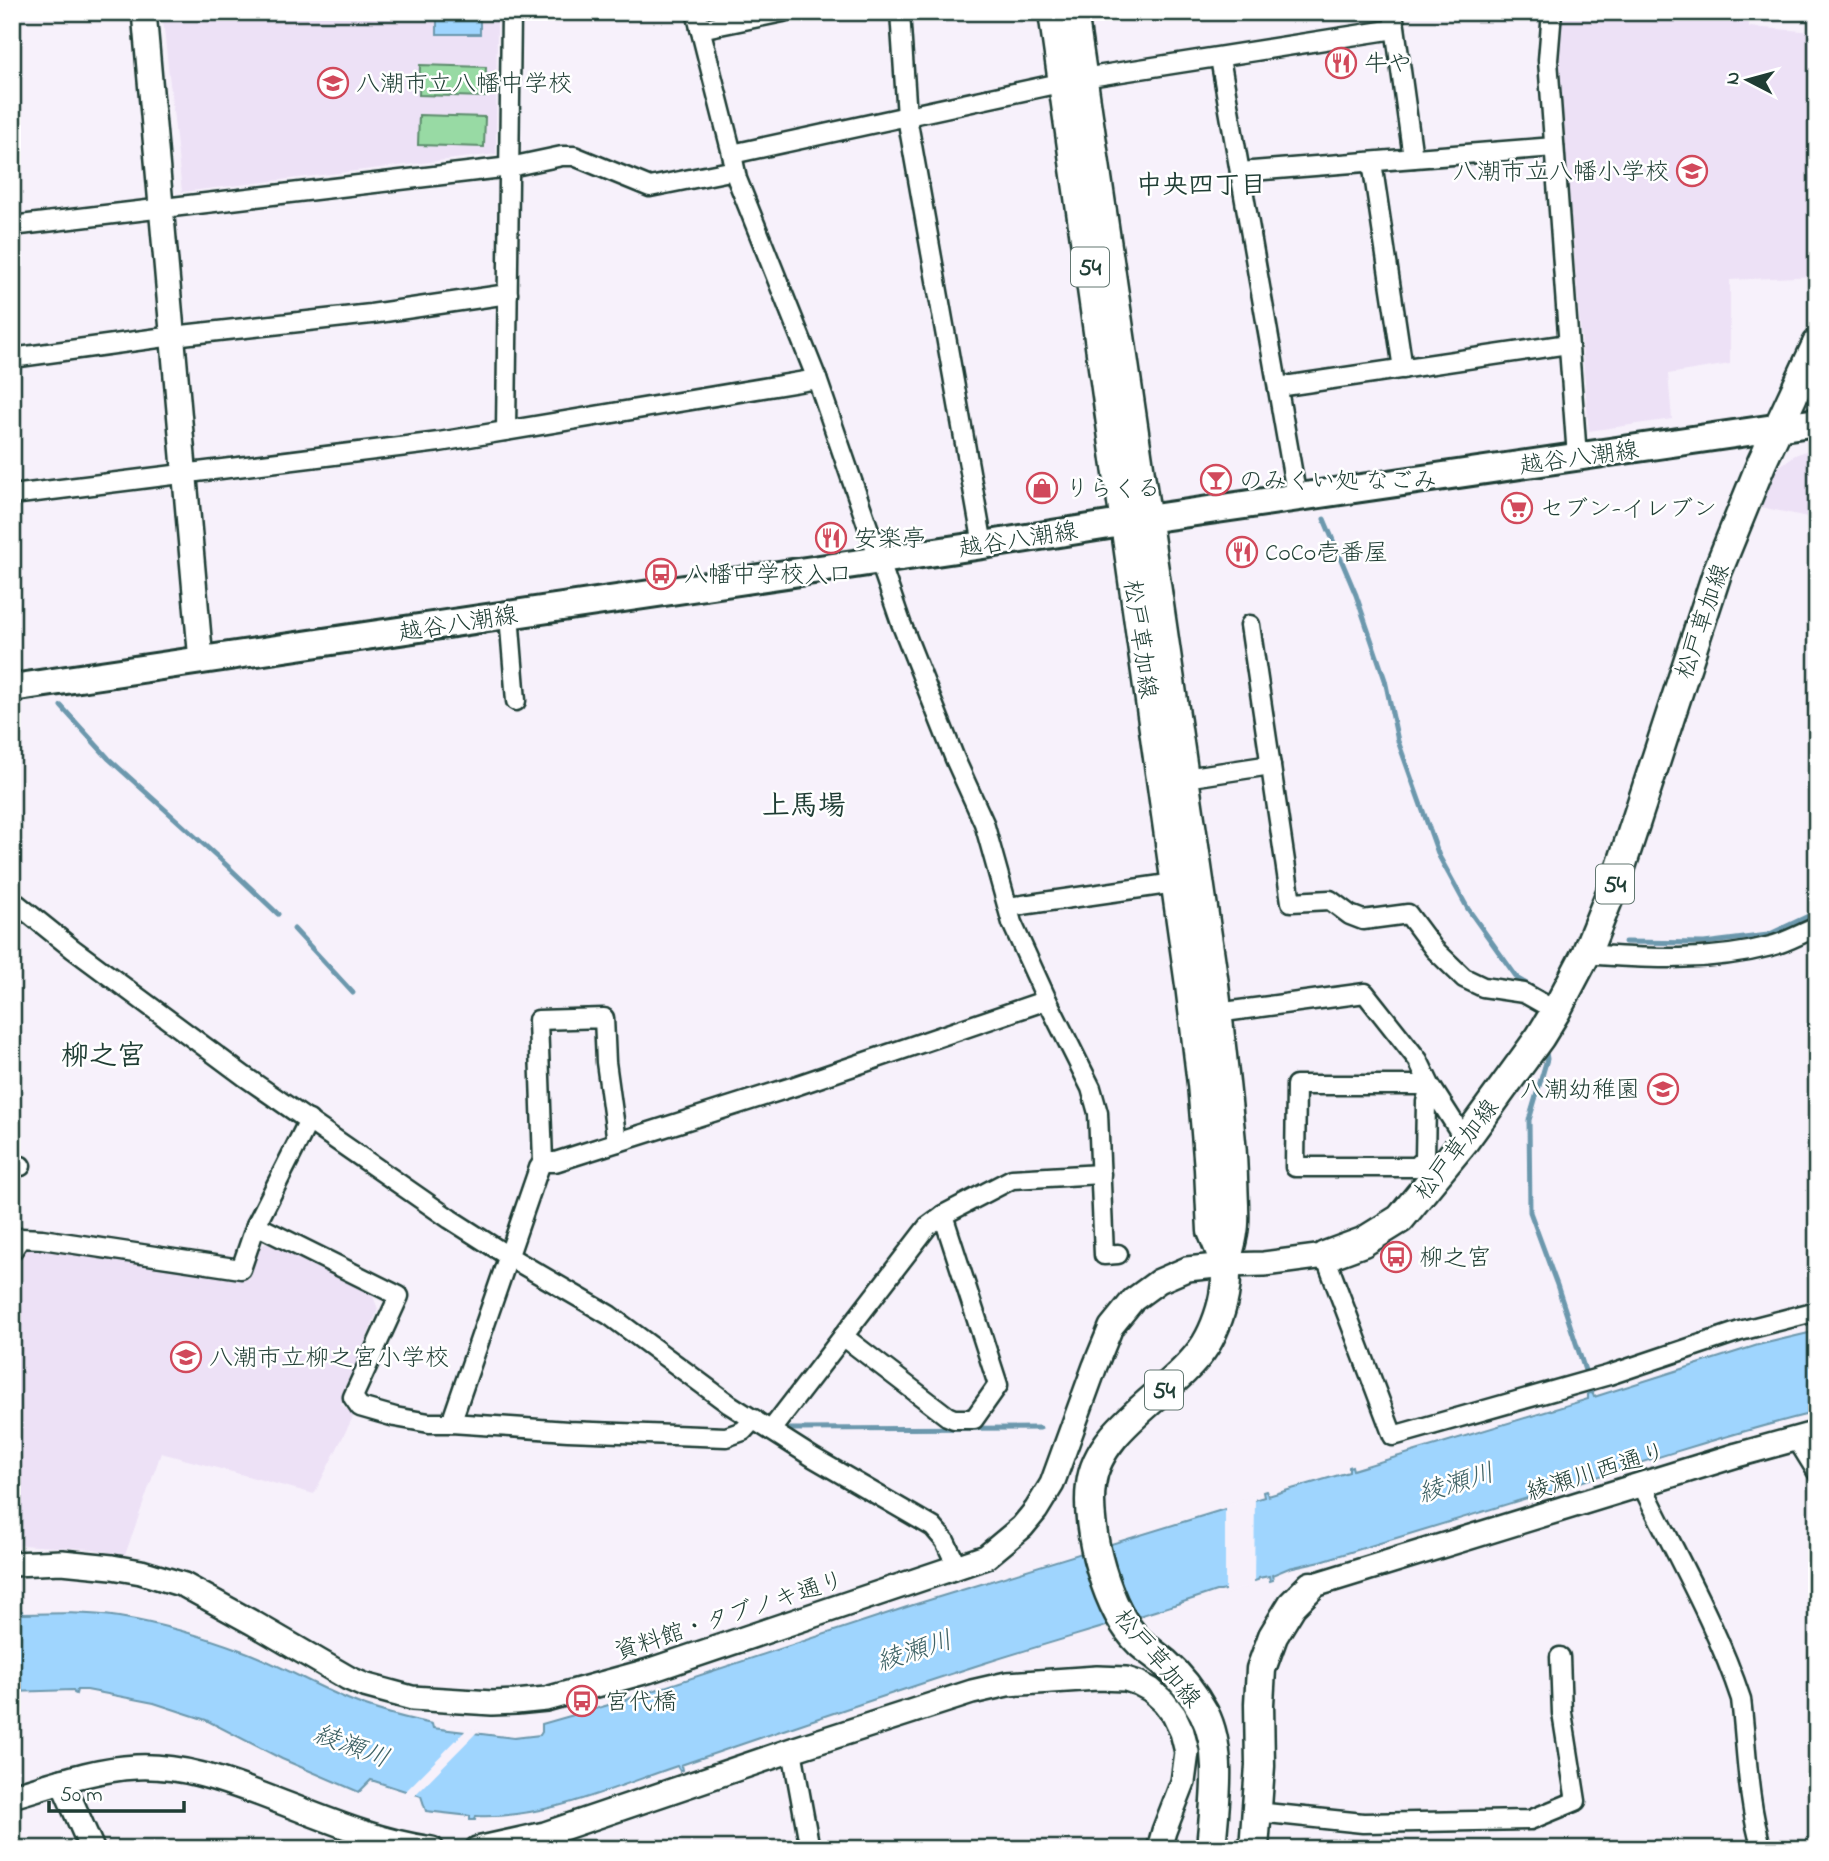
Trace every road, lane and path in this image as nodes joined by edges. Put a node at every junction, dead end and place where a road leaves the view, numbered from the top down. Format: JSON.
{"nodes":[{"id":1,"x":144,"y":12,"type":"edge"},
{"id":2,"x":511,"y":12,"type":"edge"},
{"id":3,"x":783,"y":12,"type":"edge"},
{"id":4,"x":900,"y":12,"type":"edge"},
{"id":5,"x":1053,"y":12,"type":"edge"},
{"id":6,"x":1073,"y":12,"type":"edge"},
{"id":7,"x":1552,"y":12,"type":"edge"},
{"id":8,"x":698,"y":21,"type":"edge"},
{"id":9,"x":1394,"y":21,"type":"edge"},
{"id":10,"x":1220,"y":58,"type":"junction"},
{"id":11,"x":1074,"y":81,"type":"junction"},
{"id":12,"x":907,"y":117,"type":"junction"},
{"id":13,"x":1554,"y":147,"type":"junction"},
{"id":14,"x":1413,"y":158,"type":"junction"},
{"id":15,"x":734,"y":162,"type":"junction"},
{"id":16,"x":1372,"y":162,"type":"junction"},
{"id":17,"x":510,"y":167,"type":"junction"},
{"id":18,"x":1240,"y":172,"type":"junction"},
{"id":19,"x":162,"y":208,"type":"junction"},
{"id":20,"x":12,"y":226,"type":"edge"},
{"id":21,"x":508,"y":294,"type":"junction"},
{"id":22,"x":173,"y":336,"type":"junction"},
{"id":23,"x":1568,"y":344,"type":"junction"},
{"id":24,"x":1817,"y":344,"type":"edge"},
{"id":25,"x":12,"y":358,"type":"edge"},
{"id":26,"x":1403,"y":369,"type":"junction"},
{"id":27,"x":817,"y":379,"type":"junction"},
{"id":28,"x":1278,"y":387,"type":"junction"},
{"id":29,"x":1817,"y":422,"type":"edge"},
{"id":30,"x":1778,"y":428,"type":"junction"},
{"id":31,"x":506,"y":431,"type":"junction"},
{"id":32,"x":1577,"y":457,"type":"junction"},
{"id":33,"x":184,"y":473,"type":"junction"},
{"id":34,"x":12,"y":495,"type":"edge"},
{"id":35,"x":1297,"y":498,"type":"junction"},
{"id":36,"x":1136,"y":520,"type":"junction"},
{"id":37,"x":983,"y":545,"type":"junction"},
{"id":38,"x":880,"y":559,"type":"junction"},
{"id":39,"x":509,"y":615,"type":"junction"},
{"id":40,"x":1250,"y":625,"type":"dead end"},
{"id":41,"x":201,"y":662,"type":"junction"},
{"id":42,"x":12,"y":688,"type":"edge"},
{"id":43,"x":516,"y":701,"type":"dead end"},
{"id":44,"x":1271,"y":765,"type":"junction"},
{"id":45,"x":1185,"y":778,"type":"junction"},
{"id":46,"x":1175,"y":883,"type":"junction"},
{"id":47,"x":12,"y":900,"type":"edge"},
{"id":48,"x":1008,"y":907,"type":"junction"},
{"id":49,"x":1817,"y":927,"type":"edge"},
{"id":50,"x":1586,"y":954,"type":"junction"},
{"id":51,"x":1047,"y":1000,"type":"junction"},
{"id":52,"x":1556,"y":1011,"type":"junction"},
{"id":53,"x":1217,"y":1013,"type":"junction"},
{"id":54,"x":1430,"y":1085,"type":"junction"},
{"id":55,"x":309,"y":1120,"type":"junction"},
{"id":56,"x":1465,"y":1140,"type":"junction"},
{"id":57,"x":617,"y":1142,"type":"junction"},
{"id":58,"x":544,"y":1162,"type":"junction"},
{"id":59,"x":1101,"y":1174,"type":"junction"},
{"id":60,"x":943,"y":1215,"type":"junction"},
{"id":61,"x":256,"y":1225,"type":"junction"},
{"id":62,"x":12,"y":1251,"type":"edge"},
{"id":63,"x":1118,"y":1254,"type":"dead end"},
{"id":64,"x":508,"y":1256,"type":"junction"},
{"id":65,"x":1325,"y":1256,"type":"junction"},
{"id":66,"x":1226,"y":1265,"type":"junction"},
{"id":67,"x":1817,"y":1311,"type":"edge"},
{"id":68,"x":843,"y":1336,"type":"junction"},
{"id":69,"x":754,"y":1419,"type":"junction"},
{"id":70,"x":451,"y":1423,"type":"junction"},
{"id":71,"x":771,"y":1430,"type":"junction"},
{"id":72,"x":1806,"y":1436,"type":"edge"},
{"id":73,"x":1817,"y":1472,"type":"edge"},
{"id":74,"x":1642,"y":1485,"type":"junction"},
{"id":75,"x":12,"y":1564,"type":"edge"},
{"id":76,"x":957,"y":1566,"type":"junction"},
{"id":77,"x":1311,"y":1586,"type":"joint"},
{"id":78,"x":1560,"y":1657,"type":"dead end"},
{"id":79,"x":792,"y":1750,"type":"junction"},
{"id":80,"x":62,"y":1781,"type":"junction"},
{"id":81,"x":12,"y":1796,"type":"edge"},
{"id":82,"x":1258,"y":1812,"type":"junction"},
{"id":83,"x":92,"y":1849,"type":"edge"},
{"id":84,"x":432,"y":1849,"type":"edge"},
{"id":85,"x":477,"y":1849,"type":"edge"},
{"id":86,"x":810,"y":1849,"type":"edge"},
{"id":87,"x":1159,"y":1849,"type":"edge"},
{"id":88,"x":1211,"y":1849,"type":"edge"},
{"id":89,"x":1254,"y":1849,"type":"edge"},
{"id":90,"x":1762,"y":1849,"type":"edge"}],
"edges":[{"from":1,"to":19,"type":"street"},
{"from":2,"to":17,"type":"street"},
{"from":3,"to":8,"type":"street"},
{"from":4,"to":12,"type":"street"},
{"from":5,"to":11,"type":"main road","name":"松戸草加線","number":"54"},
{"from":6,"to":11,"type":"main road","name":"松戸草加線","number":"54"},
{"from":7,"to":13,"type":"street"},
{"from":8,"to":15,"type":"street"},
{"from":9,"to":10,"type":"street"},
{"from":9,"to":14,"type":"street"},
{"from":10,"to":11,"type":"street"},
{"from":10,"to":18,"type":"street"},
{"from":11,"to":12,"type":"street"},
{"from":11,"to":36,"type":"main road","name":"松戸草加線","number":"54"},
{"from":12,"to":15,"type":"street"},
{"from":12,"to":37,"type":"street"},
{"from":13,"to":14,"type":"street"},
{"from":13,"to":23,"type":"street"},
{"from":14,"to":16,"type":"street"},
{"from":15,"to":17,"type":"street"},
{"from":15,"to":27,"type":"street"},
{"from":16,"to":18,"type":"street"},
{"from":16,"to":26,"type":"street"},
{"from":17,"to":19,"type":"street"},
{"from":17,"to":21,"type":"street"},
{"from":18,"to":28,"type":"street"},
{"from":19,"to":20,"type":"street"},
{"from":19,"to":22,"type":"street"},
{"from":21,"to":22,"type":"street"},
{"from":21,"to":31,"type":"street"},
{"from":22,"to":25,"type":"street"},
{"from":22,"to":33,"type":"street"},
{"from":23,"to":26,"type":"street"},
{"from":23,"to":32,"type":"street"},
{"from":24,"to":30,"type":"main road","name":"松戸草加線","number":"54"},
{"from":26,"to":28,"type":"street"},
{"from":27,"to":31,"type":"street"},
{"from":27,"to":38,"type":"street"},
{"from":28,"to":35,"type":"street"},
{"from":29,"to":30,"type":"main road","name":"越谷八潮線"},
{"from":30,"to":32,"type":"main road","name":"越谷八潮線"},
{"from":30,"to":50,"type":"main road","name":"松戸草加線","number":"54"},
{"from":31,"to":33,"type":"street"},
{"from":32,"to":35,"type":"main road","name":"越谷八潮線"},
{"from":33,"to":34,"type":"street"},
{"from":33,"to":41,"type":"street"},
{"from":35,"to":36,"type":"main road","name":"越谷八潮線"},
{"from":36,"to":37,"type":"main road","name":"越谷八潮線"},
{"from":36,"to":45,"type":"main road","name":"松戸草加線","number":"54"},
{"from":36,"to":46,"type":"main road","name":"松戸草加線","number":"54"},
{"from":37,"to":38,"type":"main road","name":"越谷八潮線"},
{"from":38,"to":39,"type":"main road","name":"越谷八潮線"},
{"from":38,"to":48,"type":"street"},
{"from":39,"to":41,"type":"main road","name":"越谷八潮線"},
{"from":39,"to":43,"type":"street"},
{"from":40,"to":44,"type":"street"},
{"from":41,"to":42,"type":"main road","name":"越谷八潮線"},
{"from":44,"to":45,"type":"street"},
{"from":44,"to":52,"type":"street"},
{"from":45,"to":53,"type":"main road","name":"松戸草加線","number":"54"},
{"from":46,"to":48,"type":"street"},
{"from":46,"to":66,"type":"main road","name":"松戸草加線","number":"54"},
{"from":47,"to":55,"type":"street"},
{"from":48,"to":51,"type":"street"},
{"from":49,"to":50,"type":"street"},
{"from":50,"to":52,"type":"main road","name":"松戸草加線","number":"54"},
{"from":51,"to":57,"type":"street"},
{"from":51,"to":59,"type":"street"},
{"from":52,"to":56,"type":"main road","name":"松戸草加線","number":"54"},
{"from":53,"to":54,"type":"street"},
{"from":53,"to":66,"type":"main road","name":"松戸草加線","number":"54"},
{"from":54,"to":54,"type":"street"},
{"from":54,"to":56,"type":"street"},
{"from":55,"to":61,"type":"street"},
{"from":55,"to":64,"type":"street"},
{"from":56,"to":65,"type":"main road","name":"松戸草加線","number":"54"},
{"from":57,"to":58,"type":"street"},
{"from":57,"to":58,"type":"street"},
{"from":58,"to":64,"type":"street"},
{"from":59,"to":60,"type":"street"},
{"from":59,"to":63,"type":"street"},
{"from":60,"to":68,"type":"street"},
{"from":60,"to":68,"type":"street"},
{"from":61,"to":62,"type":"street"},
{"from":61,"to":70,"type":"street"},
{"from":64,"to":69,"type":"street"},
{"from":64,"to":70,"type":"street"},
{"from":65,"to":66,"type":"street","name":"資料館・タブノキ通り"},
{"from":65,"to":67,"type":"street"},
{"from":66,"to":76,"type":"street","name":"資料館・タブノキ通り"},
{"from":66,"to":88,"type":"main road","name":"松戸草加線","number":"54"},
{"from":68,"to":71,"type":"street"},
{"from":69,"to":70,"type":"street"},
{"from":69,"to":71,"type":"street"},
{"from":71,"to":76,"type":"street"},
{"from":72,"to":73,"type":"street"},
{"from":72,"to":74,"type":"street","name":"綾瀬川西通り"},
{"from":74,"to":77,"type":"street","name":"綾瀬川西通り"},
{"from":74,"to":90,"type":"street"},
{"from":75,"to":76,"type":"street","name":"資料館・タブノキ通り"},
{"from":77,"to":82,"type":"main road"},
{"from":78,"to":82,"type":"street"},
{"from":79,"to":85,"type":"street"},
{"from":79,"to":86,"type":"street"},
{"from":79,"to":87,"type":"street"},
{"from":80,"to":81,"type":"street"},
{"from":80,"to":83,"type":"street"},
{"from":80,"to":84,"type":"street"},
{"from":82,"to":89,"type":"main road"}]}
